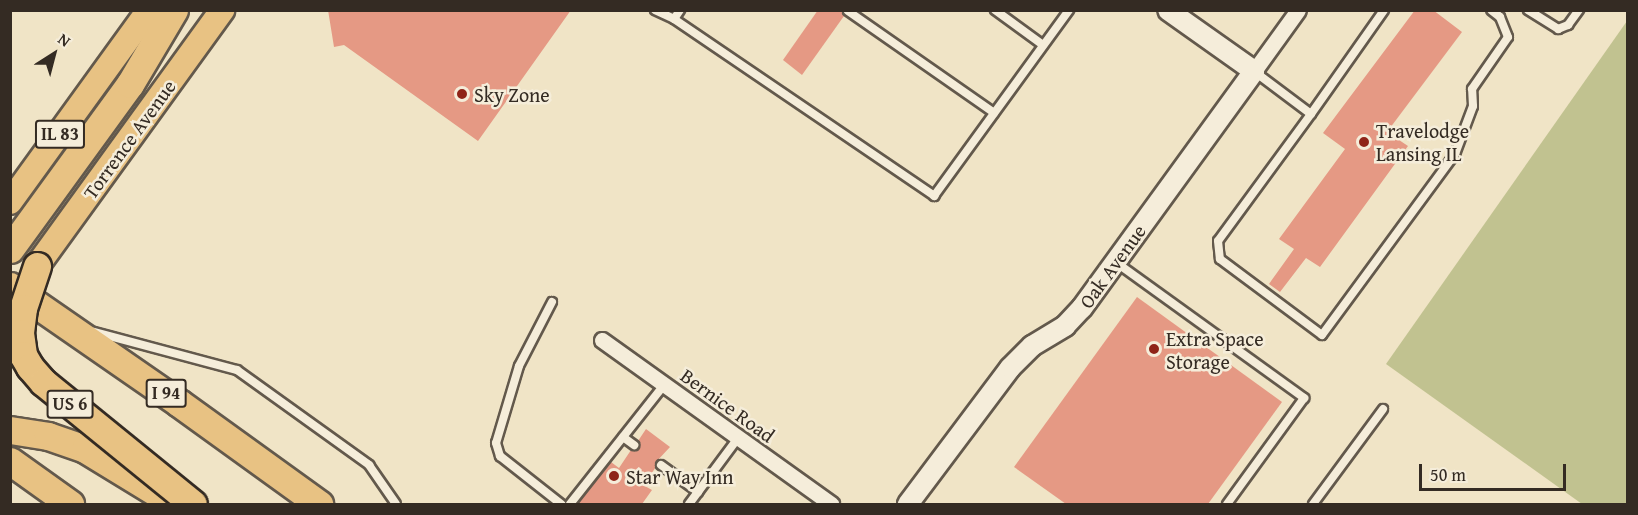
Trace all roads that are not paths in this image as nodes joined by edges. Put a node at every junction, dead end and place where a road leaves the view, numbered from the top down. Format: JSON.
{"nodes":[{"id":1,"x":149,"y":10,"type":"edge"},
{"id":2,"x":174,"y":10,"type":"edge"},
{"id":3,"x":222,"y":10,"type":"edge"},
{"id":4,"x":655,"y":10,"type":"edge"},
{"id":5,"x":680,"y":10,"type":"edge"},
{"id":6,"x":848,"y":10,"type":"edge"},
{"id":7,"x":995,"y":10,"type":"edge"},
{"id":8,"x":1069,"y":10,"type":"edge"},
{"id":9,"x":1168,"y":10,"type":"edge"},
{"id":10,"x":1298,"y":10,"type":"edge"},
{"id":11,"x":1384,"y":10,"type":"edge"},
{"id":12,"x":1491,"y":10,"type":"edge"},
{"id":13,"x":1528,"y":10,"type":"edge"},
{"id":14,"x":1579,"y":10,"type":"edge"},
{"id":15,"x":674,"y":20,"type":"junction"},
{"id":16,"x":1043,"y":45,"type":"junction"},
{"id":17,"x":1254,"y":71,"type":"junction"},
{"id":18,"x":994,"y":113,"type":"junction"},
{"id":19,"x":1311,"y":114,"type":"junction"},
{"id":20,"x":12,"y":200,"type":"edge"},
{"id":21,"x":10,"y":249,"type":"edge"},
{"id":22,"x":1116,"y":262,"type":"junction"},
{"id":23,"x":37,"y":266,"type":"joint"},
{"id":24,"x":10,"y":286,"type":"edge"},
{"id":25,"x":552,"y":302,"type":"dead end"},
{"id":26,"x":69,"y":325,"type":"junction"},
{"id":27,"x":602,"y":340,"type":"dead end"},
{"id":28,"x":664,"y":385,"type":"junction"},
{"id":29,"x":1383,"y":409,"type":"dead end"},
{"id":30,"x":10,"y":430,"type":"edge"},
{"id":31,"x":623,"y":437,"type":"junction"},
{"id":32,"x":738,"y":438,"type":"junction"},
{"id":33,"x":634,"y":445,"type":"dead end"},
{"id":34,"x":10,"y":461,"type":"edge"},
{"id":35,"x":661,"y":465,"type":"dead end"},
{"id":36,"x":698,"y":492,"type":"junction"},
{"id":37,"x":1317,"y":503,"type":"edge"},
{"id":38,"x":70,"y":504,"type":"edge"},
{"id":39,"x":175,"y":504,"type":"edge"},
{"id":40,"x":193,"y":504,"type":"edge"},
{"id":41,"x":319,"y":504,"type":"edge"},
{"id":42,"x":396,"y":504,"type":"edge"},
{"id":43,"x":561,"y":504,"type":"edge"},
{"id":44,"x":570,"y":504,"type":"edge"},
{"id":45,"x":689,"y":504,"type":"edge"},
{"id":46,"x":831,"y":504,"type":"edge"},
{"id":47,"x":908,"y":504,"type":"edge"},
{"id":48,"x":1227,"y":504,"type":"edge"}],
"edges":[{"from":1,"to":20,"type":"main road","number":"IL 83"},
{"from":2,"to":21,"type":"highway"},
{"from":3,"to":23,"type":"main road","name":"Torrence Avenue","number":"US 6"},
{"from":4,"to":15,"type":"lane"},
{"from":5,"to":15,"type":"lane"},
{"from":6,"to":18,"type":"lane"},
{"from":7,"to":16,"type":"lane"},
{"from":8,"to":16,"type":"lane"},
{"from":9,"to":17,"type":"street"},
{"from":10,"to":17,"type":"street","name":"Oak Avenue"},
{"from":11,"to":19,"type":"lane"},
{"from":12,"to":19,"type":"lane"},
{"from":13,"to":14,"type":"lane"},
{"from":15,"to":18,"type":"lane"},
{"from":16,"to":18,"type":"lane"},
{"from":17,"to":19,"type":"lane"},
{"from":17,"to":22,"type":"street","name":"Oak Avenue"},
{"from":22,"to":47,"type":"street","name":"Oak Avenue"},
{"from":22,"to":48,"type":"lane"},
{"from":23,"to":40,"type":"highway","number":"US 6","bridge":true},
{"from":24,"to":26,"type":"highway","number":"I 94"},
{"from":25,"to":43,"type":"lane"},
{"from":26,"to":41,"type":"highway","number":"I 94"},
{"from":26,"to":42,"type":"lane"},
{"from":27,"to":28,"type":"street","name":"Bernice Road"},
{"from":28,"to":31,"type":"lane"},
{"from":28,"to":32,"type":"street","name":"Bernice Road"},
{"from":29,"to":37,"type":"lane"},
{"from":30,"to":39,"type":"highway"},
{"from":31,"to":33,"type":"lane"},
{"from":31,"to":44,"type":"lane"},
{"from":32,"to":36,"type":"lane"},
{"from":32,"to":46,"type":"street","name":"Bernice Road"},
{"from":34,"to":38,"type":"highway"},
{"from":35,"to":36,"type":"lane"},
{"from":36,"to":45,"type":"lane"}]}
